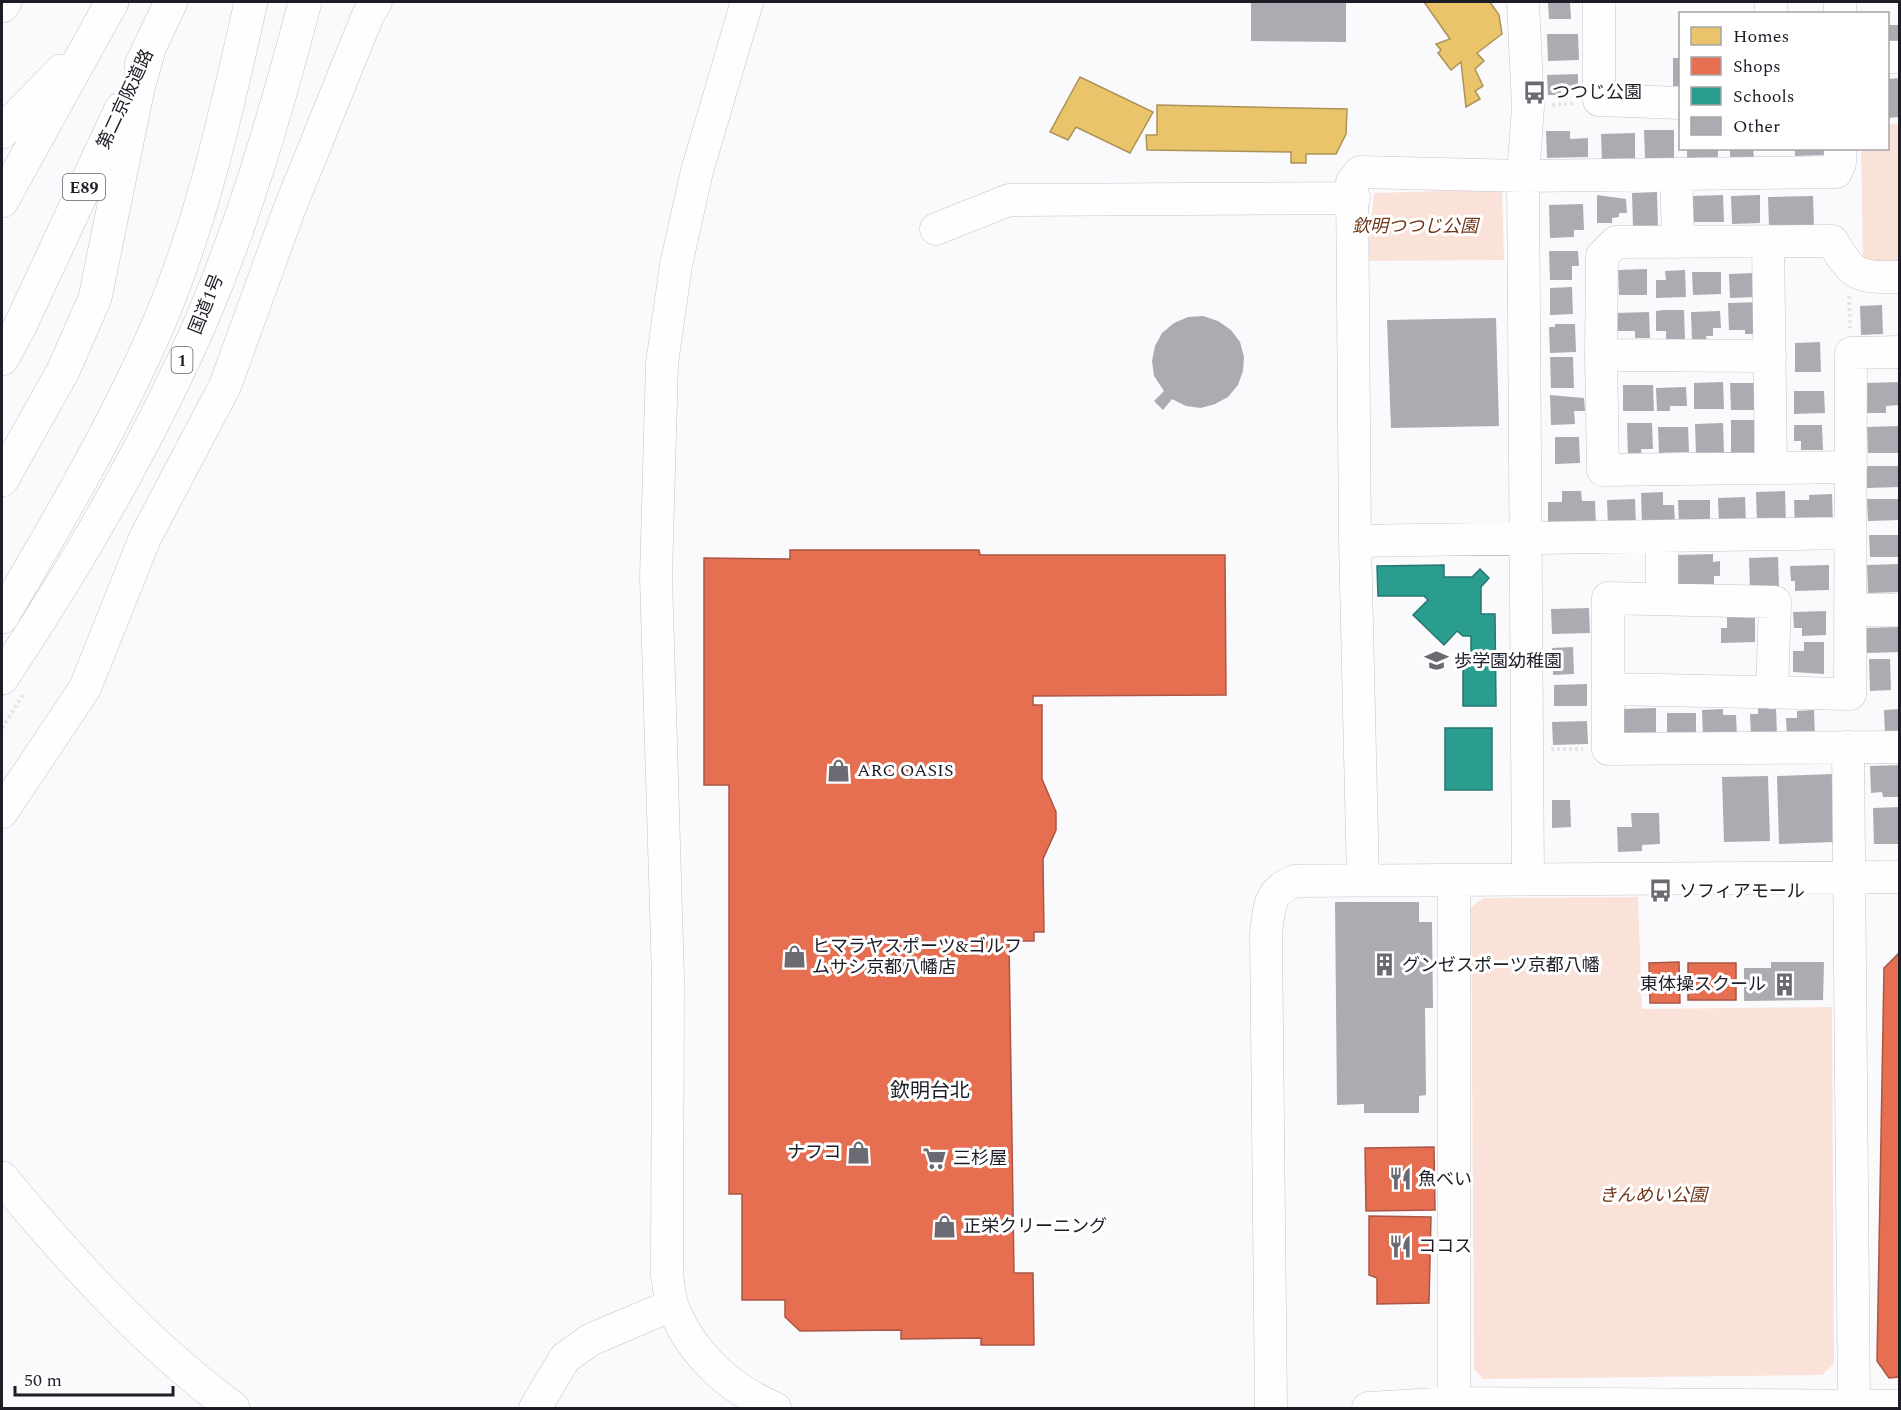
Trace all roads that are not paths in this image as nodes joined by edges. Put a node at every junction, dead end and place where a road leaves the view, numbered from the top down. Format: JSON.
{"nodes":[{"id":1,"x":5,"y":2,"type":"edge"},
{"id":2,"x":251,"y":2,"type":"edge"},
{"id":3,"x":376,"y":2,"type":"edge"},
{"id":4,"x":747,"y":2,"type":"edge"},
{"id":5,"x":1524,"y":2,"type":"edge"},
{"id":6,"x":1599,"y":2,"type":"edge"},
{"id":7,"x":110,"y":5,"type":"edge"},
{"id":8,"x":2,"y":6,"type":"edge"},
{"id":9,"x":168,"y":8,"type":"edge"},
{"id":10,"x":304,"y":8,"type":"edge"},
{"id":11,"x":150,"y":46,"type":"junction"},
{"id":12,"x":81,"y":57,"type":"junction"},
{"id":13,"x":57,"y":100,"type":"junction"},
{"id":14,"x":1679,"y":103,"type":"edge"},
{"id":15,"x":2,"y":132,"type":"edge"},
{"id":16,"x":1840,"y":150,"type":"edge"},
{"id":17,"x":2,"y":156,"type":"edge"},
{"id":18,"x":1773,"y":161,"type":"edge"},
{"id":19,"x":1676,"y":174,"type":"junction"},
{"id":20,"x":1523,"y":176,"type":"junction"},
{"id":21,"x":1354,"y":198,"type":"junction"},
{"id":22,"x":2,"y":201,"type":"edge"},
{"id":23,"x":936,"y":229,"type":"dead end"},
{"id":24,"x":1678,"y":242,"type":"junction"},
{"id":25,"x":1768,"y":242,"type":"junction"},
{"id":26,"x":1899,"y":277,"type":"edge"},
{"id":27,"x":1899,"y":352,"type":"edge"},
{"id":28,"x":1601,"y":355,"type":"junction"},
{"id":29,"x":1770,"y":357,"type":"junction"},
{"id":30,"x":2,"y":359,"type":"edge"},
{"id":31,"x":1851,"y":467,"type":"junction"},
{"id":32,"x":1771,"y":468,"type":"junction"},
{"id":33,"x":2,"y":480,"type":"edge"},
{"id":34,"x":1850,"y":533,"type":"junction"},
{"id":35,"x":1662,"y":536,"type":"junction"},
{"id":36,"x":1527,"y":538,"type":"junction"},
{"id":37,"x":1355,"y":541,"type":"junction"},
{"id":38,"x":1662,"y":599,"type":"junction"},
{"id":39,"x":1850,"y":610,"type":"junction"},
{"id":40,"x":1899,"y":610,"type":"edge"},
{"id":41,"x":2,"y":617,"type":"edge"},
{"id":42,"x":2,"y":678,"type":"edge"},
{"id":43,"x":1608,"y":689,"type":"junction"},
{"id":44,"x":1772,"y":693,"type":"junction"},
{"id":45,"x":1848,"y":747,"type":"junction"},
{"id":46,"x":1899,"y":747,"type":"edge"},
{"id":47,"x":2,"y":812,"type":"edge"},
{"id":48,"x":1849,"y":877,"type":"junction"},
{"id":49,"x":1899,"y":877,"type":"edge"},
{"id":50,"x":1528,"y":878,"type":"junction"},
{"id":51,"x":1363,"y":881,"type":"junction"},
{"id":52,"x":1454,"y":881,"type":"junction"},
{"id":53,"x":2,"y":1178,"type":"edge"},
{"id":54,"x":672,"y":1305,"type":"junction"},
{"id":55,"x":1454,"y":1406,"type":"edge"},
{"id":56,"x":1899,"y":1406,"type":"edge"},
{"id":57,"x":1854,"y":1407,"type":"edge"},
{"id":58,"x":234,"y":1408,"type":"edge"},
{"id":59,"x":535,"y":1408,"type":"edge"},
{"id":60,"x":775,"y":1408,"type":"edge"},
{"id":61,"x":1271,"y":1408,"type":"edge"},
{"id":62,"x":1368,"y":1408,"type":"edge"}],
"edges":[{"from":1,"to":8,"type":"highway"},
{"from":2,"to":41,"type":"highway"},
{"from":3,"to":47,"type":"street"},
{"from":4,"to":54,"type":"street"},
{"from":5,"to":20,"type":"street"},
{"from":6,"to":14,"type":"street"},
{"from":7,"to":12,"type":"highway"},
{"from":9,"to":11,"type":"highway","name":"第二京阪道路","number":"E89"},
{"from":10,"to":42,"type":"highway","name":"国道1号","number":"1"},
{"from":11,"to":30,"type":"highway","name":"第二京阪道路","number":"E89"},
{"from":11,"to":33,"type":"highway"},
{"from":12,"to":13,"type":"highway"},
{"from":12,"to":15,"type":"highway"},
{"from":13,"to":17,"type":"highway"},
{"from":13,"to":22,"type":"highway"},
{"from":16,"to":18,"type":"street"},
{"from":18,"to":19,"type":"street"},
{"from":19,"to":20,"type":"street"},
{"from":19,"to":24,"type":"street"},
{"from":20,"to":21,"type":"street"},
{"from":20,"to":36,"type":"street"},
{"from":21,"to":23,"type":"street"},
{"from":21,"to":37,"type":"street"},
{"from":24,"to":25,"type":"street"},
{"from":24,"to":28,"type":"street"},
{"from":25,"to":26,"type":"street"},
{"from":25,"to":29,"type":"street"},
{"from":27,"to":31,"type":"street"},
{"from":28,"to":29,"type":"street"},
{"from":28,"to":32,"type":"street"},
{"from":29,"to":32,"type":"street"},
{"from":31,"to":32,"type":"street"},
{"from":31,"to":34,"type":"street"},
{"from":34,"to":35,"type":"street"},
{"from":34,"to":39,"type":"street"},
{"from":35,"to":36,"type":"street"},
{"from":35,"to":38,"type":"street"},
{"from":36,"to":37,"type":"street"},
{"from":36,"to":50,"type":"street"},
{"from":37,"to":51,"type":"street"},
{"from":38,"to":43,"type":"street"},
{"from":38,"to":44,"type":"street"},
{"from":39,"to":40,"type":"street"},
{"from":39,"to":44,"type":"street"},
{"from":43,"to":44,"type":"street"},
{"from":43,"to":45,"type":"street"},
{"from":45,"to":46,"type":"street"},
{"from":45,"to":48,"type":"street"},
{"from":48,"to":49,"type":"street"},
{"from":48,"to":50,"type":"street"},
{"from":48,"to":57,"type":"street"},
{"from":50,"to":52,"type":"street"},
{"from":51,"to":52,"type":"street"},
{"from":51,"to":61,"type":"street"},
{"from":52,"to":55,"type":"street"},
{"from":53,"to":58,"type":"highway"},
{"from":54,"to":59,"type":"street"},
{"from":54,"to":60,"type":"street"},
{"from":55,"to":57,"type":"street"},
{"from":55,"to":62,"type":"street"},
{"from":56,"to":57,"type":"street"}]}
